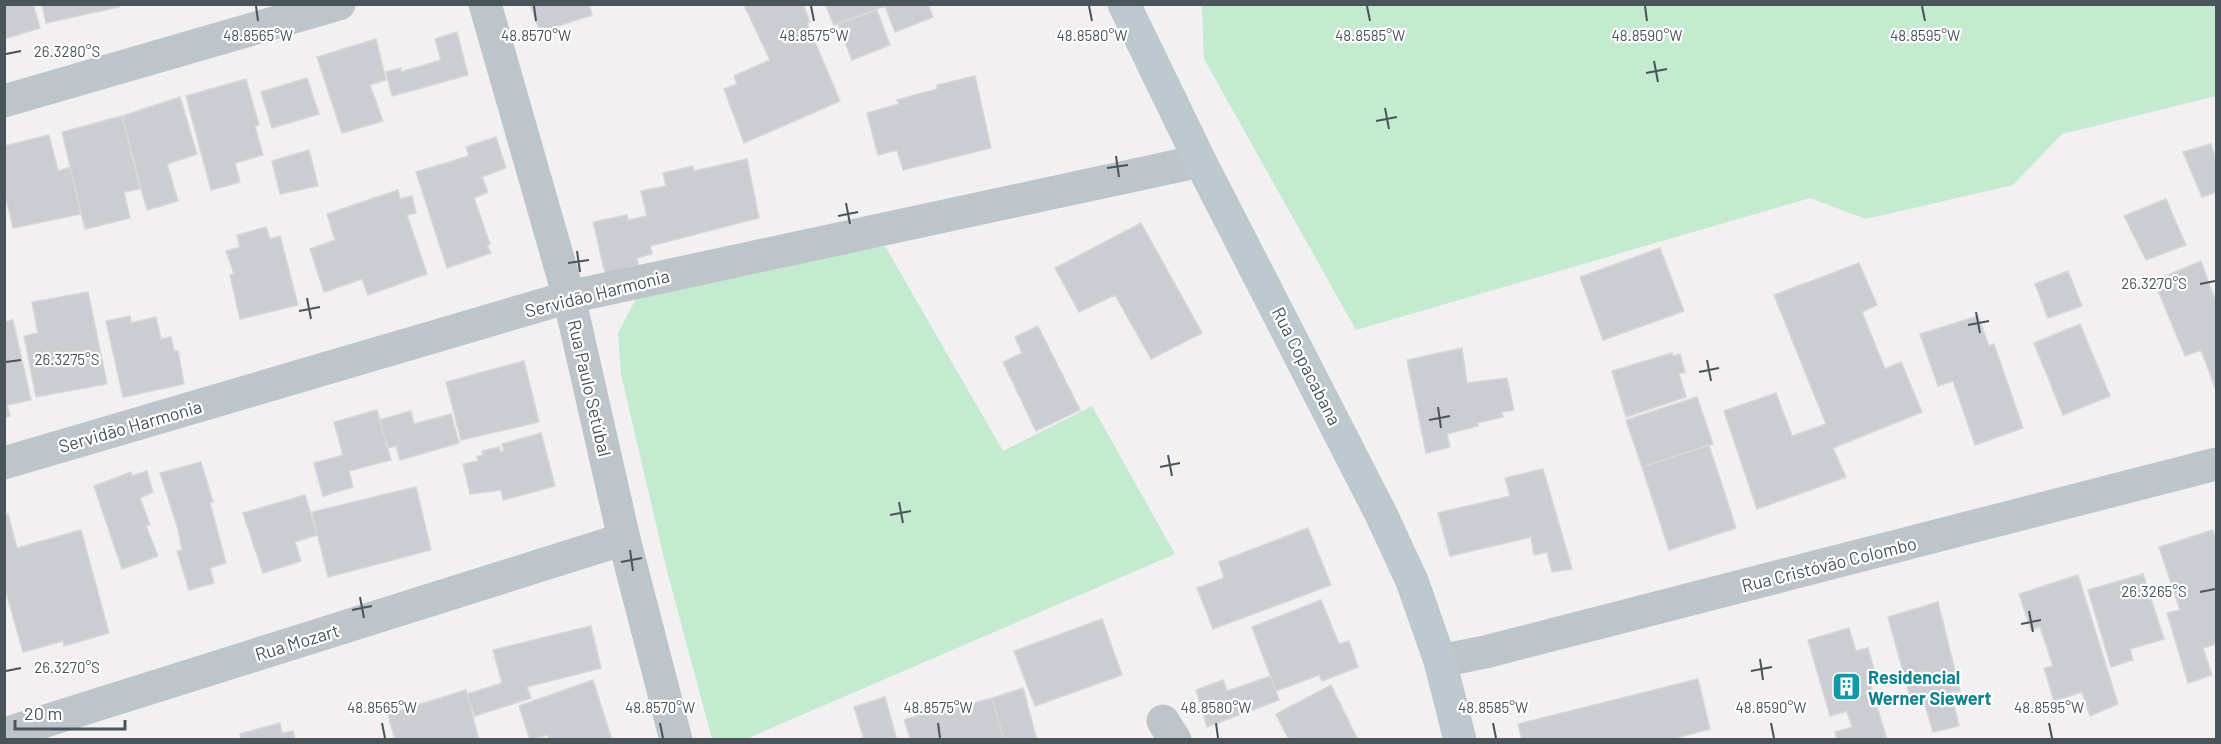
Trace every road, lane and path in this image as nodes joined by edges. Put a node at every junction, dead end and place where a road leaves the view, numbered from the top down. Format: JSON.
{"nodes":[{"id":1,"x":339,"y":4,"type":"edge"},
{"id":2,"x":485,"y":4,"type":"edge"},
{"id":3,"x":1124,"y":4,"type":"edge"},
{"id":4,"x":4,"y":101,"type":"edge"},
{"id":5,"x":1200,"y":161,"type":"junction"},
{"id":6,"x":569,"y":297,"type":"junction"},
{"id":7,"x":4,"y":463,"type":"edge"},
{"id":8,"x":2217,"y":464,"type":"edge"},
{"id":9,"x":624,"y":539,"type":"junction"},
{"id":10,"x":1440,"y":661,"type":"junction"},
{"id":11,"x":4,"y":734,"type":"edge"},
{"id":12,"x":676,"y":740,"type":"edge"},
{"id":13,"x":1460,"y":740,"type":"edge"}],
"edges":[{"from":1,"to":4,"type":"street"},
{"from":2,"to":6,"type":"street","name":"Rua Paulo Setúbal"},
{"from":3,"to":5,"type":"main road","name":"Rua Copacabana"},
{"from":5,"to":6,"type":"street","name":"Servidão Harmonia"},
{"from":5,"to":10,"type":"main road","name":"Rua Copacabana"},
{"from":6,"to":7,"type":"street","name":"Servidão Harmonia"},
{"from":6,"to":9,"type":"street","name":"Rua Paulo Setúbal"},
{"from":8,"to":10,"type":"street","name":"Rua Cristóvão Colombo"},
{"from":9,"to":11,"type":"street","name":"Rua Mozart"},
{"from":9,"to":12,"type":"street","name":"Rua Paulo Setúbal"},
{"from":10,"to":13,"type":"main road","name":"Rua Copacabana"}]}
